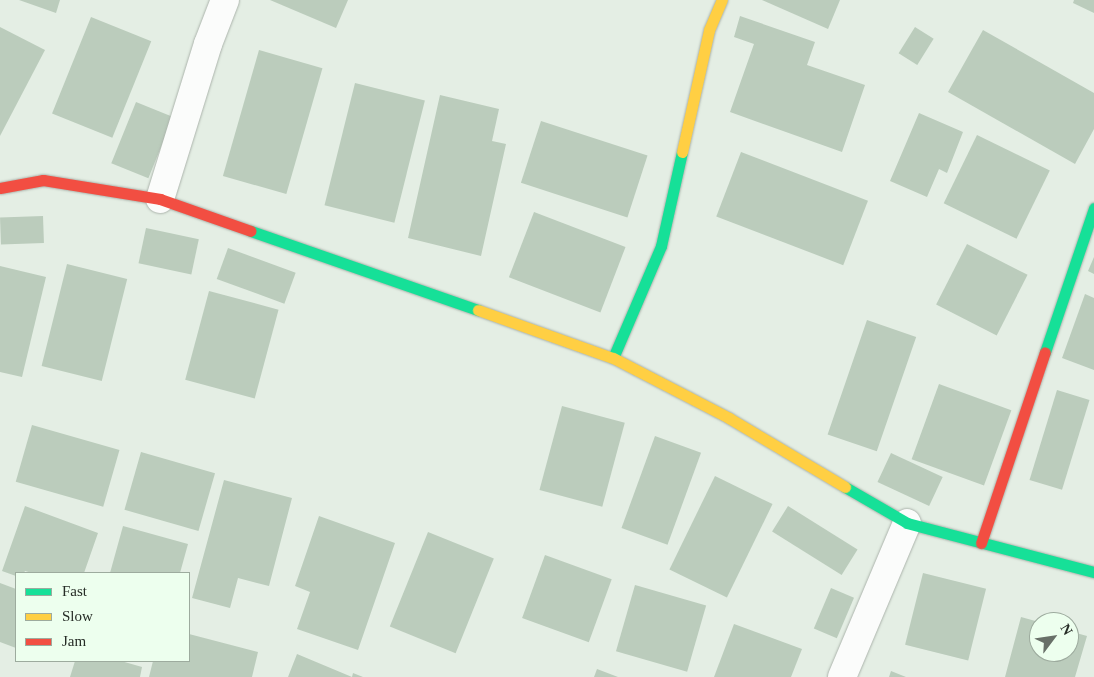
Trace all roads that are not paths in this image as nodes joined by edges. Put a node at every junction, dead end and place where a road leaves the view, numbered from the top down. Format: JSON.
{"nodes":[{"id":1,"x":225,"y":0,"type":"edge"},
{"id":2,"x":722,"y":0,"type":"edge"},
{"id":3,"x":0,"y":188,"type":"edge"},
{"id":4,"x":160,"y":199,"type":"junction"},
{"id":5,"x":1094,"y":208,"type":"edge"},
{"id":6,"x":613,"y":358,"type":"junction"},
{"id":7,"x":907,"y":523,"type":"junction"},
{"id":8,"x":981,"y":543,"type":"junction"},
{"id":9,"x":1094,"y":572,"type":"edge"},
{"id":10,"x":842,"y":677,"type":"edge"}],
"edges":[{"from":1,"to":4,"type":"street"},
{"from":2,"to":6,"type":"street"},
{"from":3,"to":4,"type":"street"},
{"from":4,"to":6,"type":"street"},
{"from":5,"to":8,"type":"street"},
{"from":6,"to":7,"type":"street"},
{"from":7,"to":8,"type":"street"},
{"from":7,"to":10,"type":"street"},
{"from":8,"to":9,"type":"street"}]}
